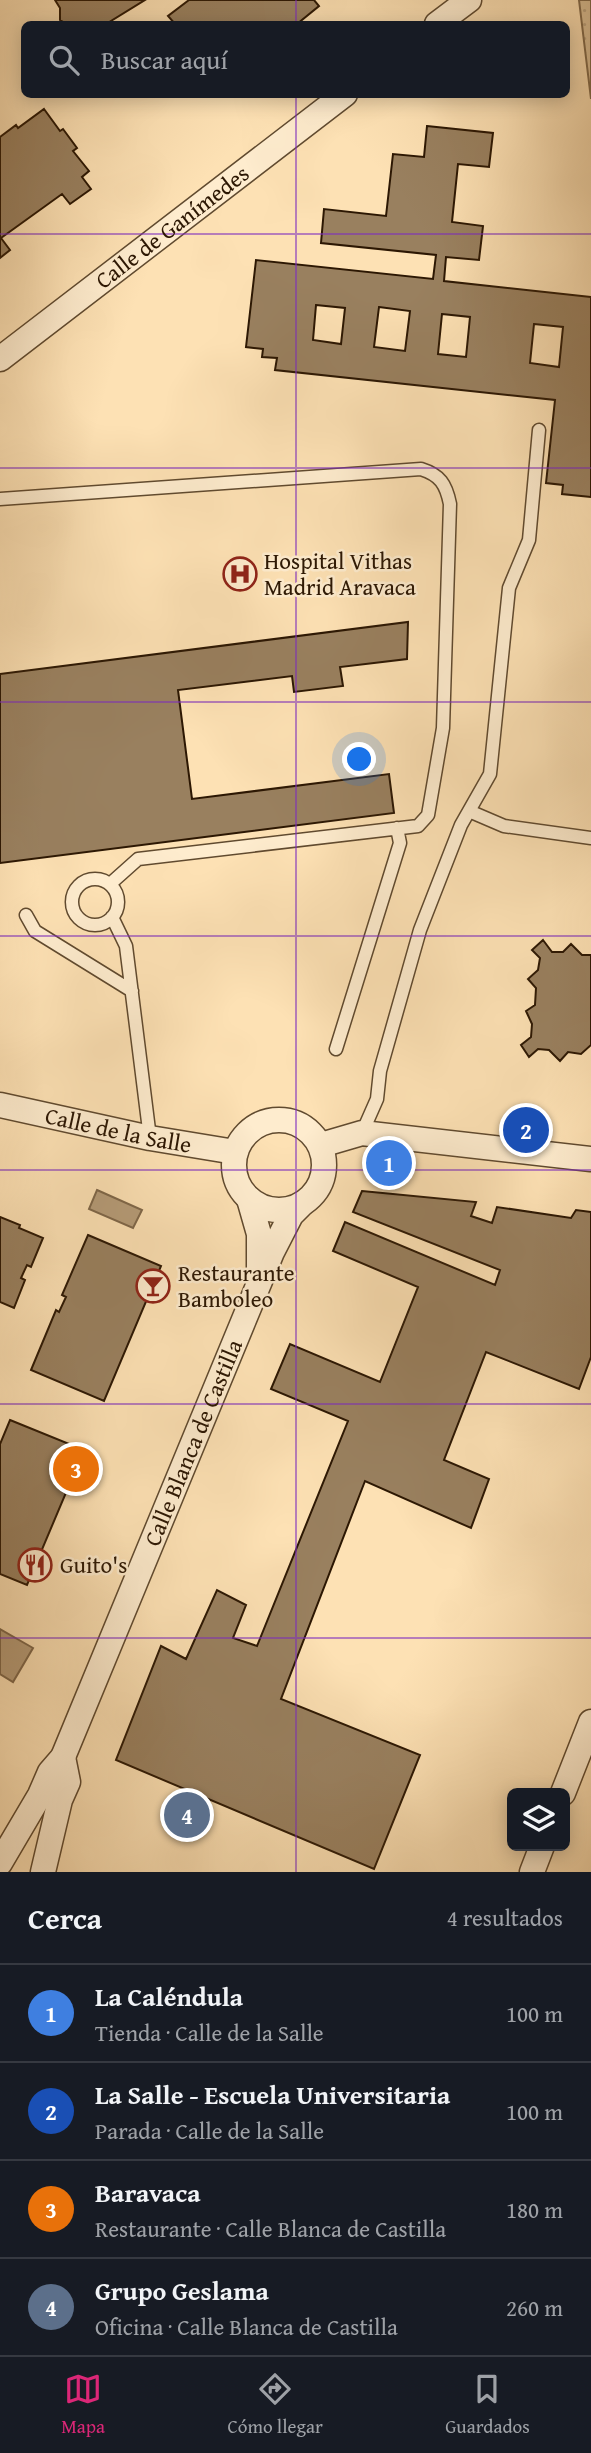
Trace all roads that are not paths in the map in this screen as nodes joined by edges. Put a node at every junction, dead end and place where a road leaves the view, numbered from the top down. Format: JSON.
{"nodes":[{"id":1,"x":469,"y":0,"type":"edge"},
{"id":2,"x":441,"y":21,"type":"edge"},
{"id":3,"x":340,"y":98,"type":"edge"},
{"id":4,"x":0,"y":359,"type":"edge"},
{"id":5,"x":539,"y":430,"type":"dead end"},
{"id":6,"x":0,"y":499,"type":"edge"},
{"id":7,"x":469,"y":811,"type":"junction"},
{"id":8,"x":397,"y":828,"type":"junction"},
{"id":9,"x":591,"y":838,"type":"edge"},
{"id":10,"x":110,"y":884,"type":"junction"},
{"id":11,"x":26,"y":915,"type":"dead end"},
{"id":12,"x":112,"y":917,"type":"junction"},
{"id":13,"x":132,"y":991,"type":"junction"},
{"id":14,"x":336,"y":1049,"type":"dead end"},
{"id":15,"x":0,"y":1105,"type":"edge"},
{"id":16,"x":362,"y":1133,"type":"junction"},
{"id":17,"x":150,"y":1138,"type":"junction"},
{"id":18,"x":321,"y":1145,"type":"junction"},
{"id":19,"x":235,"y":1152,"type":"junction"},
{"id":20,"x":591,"y":1159,"type":"edge"},
{"id":21,"x":249,"y":1199,"type":"junction"},
{"id":22,"x":300,"y":1206,"type":"junction"},
{"id":23,"x":258,"y":1285,"type":"junction"},
{"id":24,"x":591,"y":1722,"type":"edge"},
{"id":25,"x":64,"y":1757,"type":"junction"},
{"id":26,"x":565,"y":1788,"type":"edge"},
{"id":27,"x":540,"y":1851,"type":"edge"},
{"id":28,"x":0,"y":1863,"type":"edge"},
{"id":29,"x":43,"y":1872,"type":"edge"},
{"id":30,"x":532,"y":1872,"type":"edge"}],
"edges":[{"from":1,"to":2,"type":"street"},
{"from":3,"to":4,"type":"street","name":"Calle de Ganímedes"},
{"from":5,"to":7,"type":"lane"},
{"from":6,"to":8,"type":"lane"},
{"from":7,"to":9,"type":"lane"},
{"from":7,"to":16,"type":"lane"},
{"from":8,"to":10,"type":"lane"},
{"from":8,"to":14,"type":"lane"},
{"from":10,"to":12,"type":"lane"},
{"from":10,"to":12,"type":"lane"},
{"from":11,"to":13,"type":"lane"},
{"from":12,"to":13,"type":"lane"},
{"from":13,"to":17,"type":"lane"},
{"from":15,"to":17,"type":"street","name":"Calle de la Salle"},
{"from":16,"to":18,"type":"street"},
{"from":16,"to":20,"type":"street"},
{"from":17,"to":19,"type":"street","name":"Calle de la Salle"},
{"from":18,"to":19,"type":"street"},
{"from":18,"to":22,"type":"street"},
{"from":19,"to":21,"type":"street"},
{"from":21,"to":22,"type":"street"},
{"from":21,"to":23,"type":"street","name":"Calle Blanca de Castilla"},
{"from":22,"to":23,"type":"street","name":"Calle Blanca de Castilla"},
{"from":23,"to":25,"type":"street","name":"Calle Blanca de Castilla"},
{"from":24,"to":26,"type":"street"},
{"from":25,"to":28,"type":"street","name":"Calle Blanca de Castilla"},
{"from":25,"to":29,"type":"street","name":"Calle Blanca de Castilla"},
{"from":27,"to":30,"type":"street"}]}
